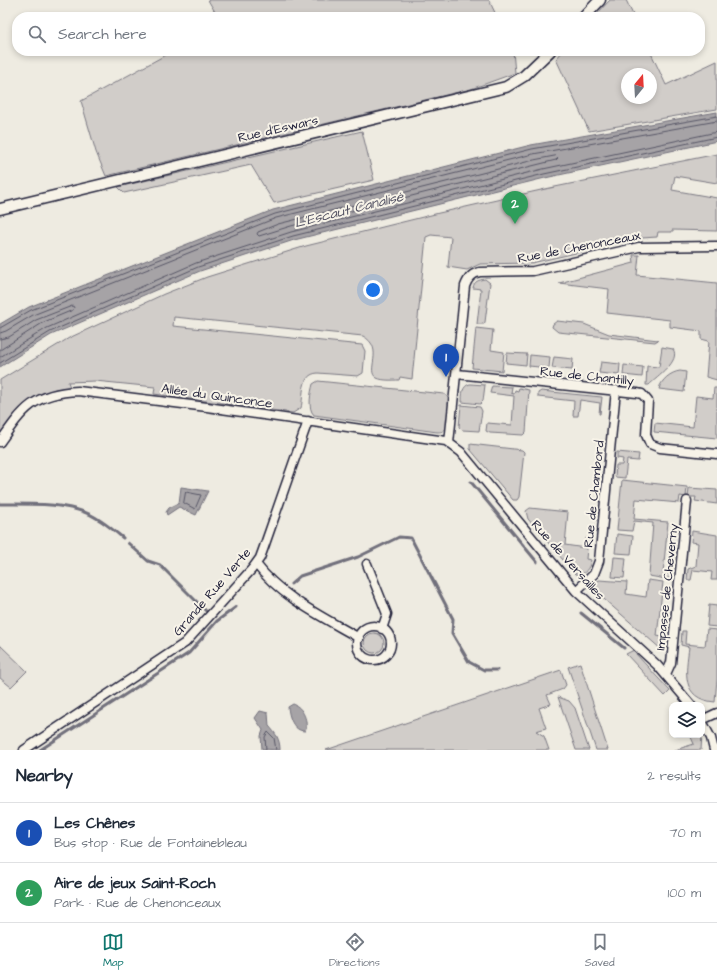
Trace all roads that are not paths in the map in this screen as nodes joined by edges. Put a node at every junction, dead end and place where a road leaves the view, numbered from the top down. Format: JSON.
{"nodes":[{"id":1,"x":600,"y":0,"type":"edge"},
{"id":2,"x":589,"y":12,"type":"edge"},
{"id":3,"x":545,"y":56,"type":"edge"},
{"id":4,"x":0,"y":209,"type":"edge"},
{"id":5,"x":717,"y":246,"type":"edge"},
{"id":6,"x":457,"y":374,"type":"junction"},
{"id":7,"x":616,"y":390,"type":"junction"},
{"id":8,"x":308,"y":421,"type":"junction"},
{"id":9,"x":0,"y":442,"type":"edge"},
{"id":10,"x":449,"y":442,"type":"junction"},
{"id":11,"x":717,"y":454,"type":"edge"},
{"id":12,"x":687,"y":501,"type":"dead end"},
{"id":13,"x":256,"y":564,"type":"junction"},
{"id":14,"x":367,"y":564,"type":"dead end"},
{"id":15,"x":576,"y":591,"type":"junction"},
{"id":16,"x":382,"y":629,"type":"junction"},
{"id":17,"x":358,"y":638,"type":"junction"},
{"id":18,"x":666,"y":674,"type":"junction"},
{"id":19,"x":689,"y":702,"type":"edge"},
{"id":20,"x":717,"y":713,"type":"edge"},
{"id":21,"x":705,"y":719,"type":"edge"},
{"id":22,"x":705,"y":727,"type":"edge"},
{"id":23,"x":24,"y":750,"type":"edge"},
{"id":24,"x":714,"y":750,"type":"edge"}],
"edges":[{"from":1,"to":2,"type":"street"},
{"from":3,"to":4,"type":"street","name":"Rue d'Eswars"},
{"from":5,"to":6,"type":"street","name":"Rue de Chenonceaux"},
{"from":6,"to":7,"type":"street","name":"Rue de Chantilly"},
{"from":6,"to":10,"type":"street"},
{"from":7,"to":11,"type":"street","name":"Rue de Chantilly"},
{"from":7,"to":15,"type":"street","name":"Rue de Chambord"},
{"from":8,"to":9,"type":"street","name":"Allée du Quinconce"},
{"from":8,"to":10,"type":"street","name":"Allée du Quinconce"},
{"from":8,"to":13,"type":"street","name":"Grande Rue Verte"},
{"from":10,"to":15,"type":"street","name":"Rue de Versailles"},
{"from":12,"to":18,"type":"street","name":"Impasse de Cheverny"},
{"from":13,"to":17,"type":"street"},
{"from":13,"to":23,"type":"street","name":"Grande Rue Verte"},
{"from":14,"to":16,"type":"street"},
{"from":15,"to":18,"type":"street","name":"Rue de Versailles"},
{"from":16,"to":17,"type":"street"},
{"from":16,"to":17,"type":"street"},
{"from":18,"to":19,"type":"street","name":"Rue de Versailles"},
{"from":20,"to":21,"type":"street"},
{"from":22,"to":24,"type":"street"}]}
